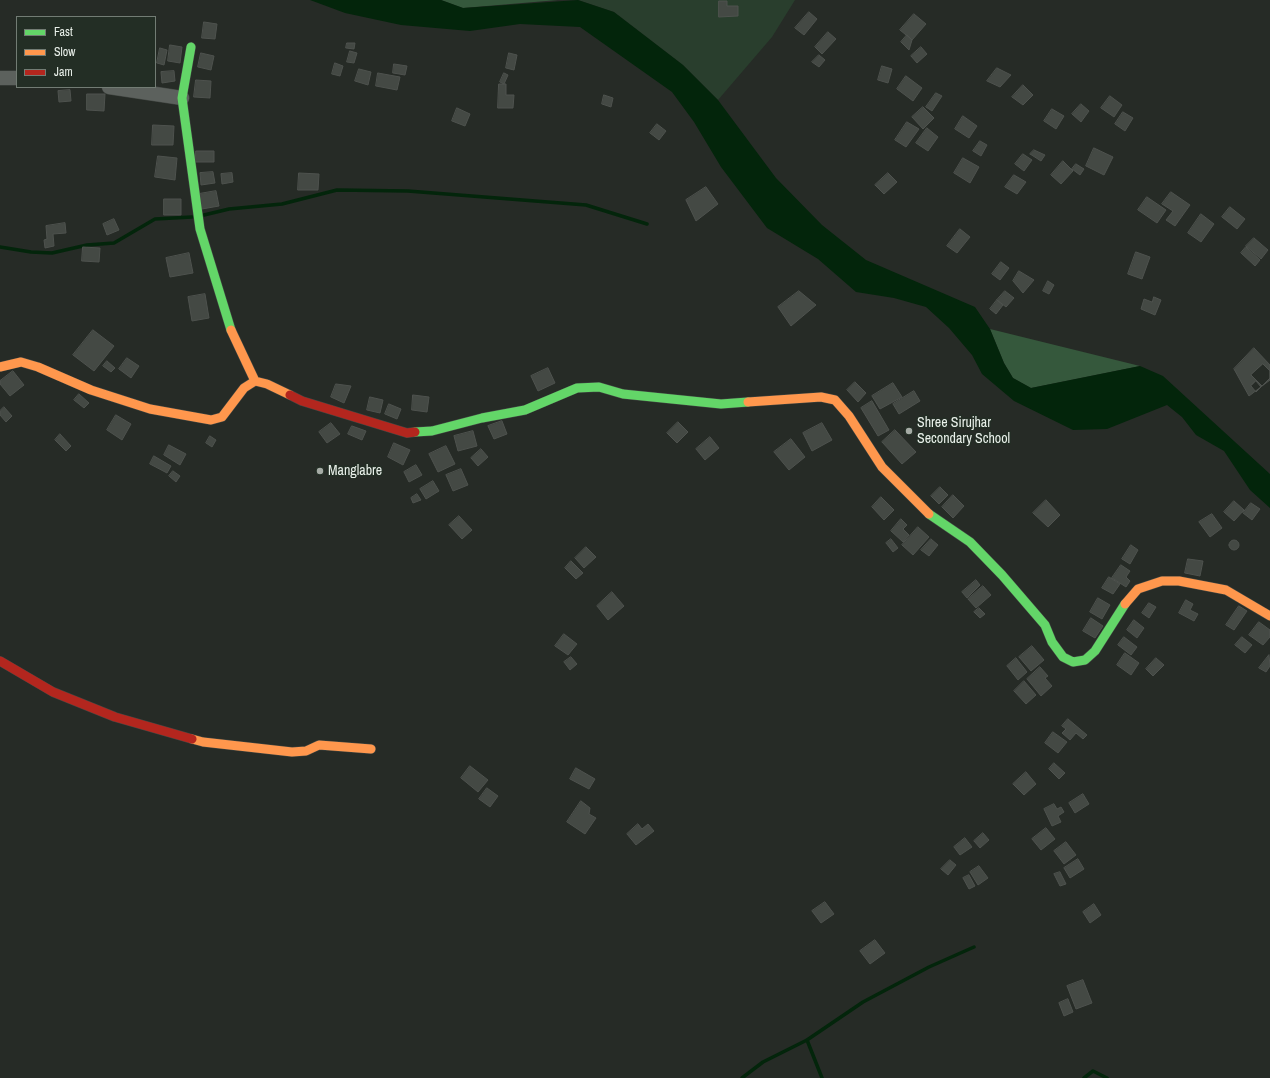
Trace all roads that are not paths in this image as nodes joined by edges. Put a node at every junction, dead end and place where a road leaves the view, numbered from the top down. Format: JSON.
{"nodes":[{"id":1,"x":191,"y":47,"type":"dead end"},
{"id":2,"x":0,"y":78,"type":"edge"},
{"id":3,"x":16,"y":78,"type":"edge"},
{"id":4,"x":116,"y":88,"type":"edge"},
{"id":5,"x":182,"y":98,"type":"junction"},
{"id":6,"x":0,"y":367,"type":"edge"},
{"id":7,"x":255,"y":381,"type":"junction"},
{"id":8,"x":1270,"y":616,"type":"edge"},
{"id":9,"x":0,"y":661,"type":"edge"},
{"id":10,"x":371,"y":749,"type":"dead end"}],
"edges":[{"from":1,"to":5,"type":"street"},
{"from":2,"to":3,"type":"street"},
{"from":4,"to":5,"type":"street"},
{"from":5,"to":7,"type":"street"},
{"from":6,"to":7,"type":"street"},
{"from":7,"to":8,"type":"street"},
{"from":9,"to":10,"type":"street"}]}
